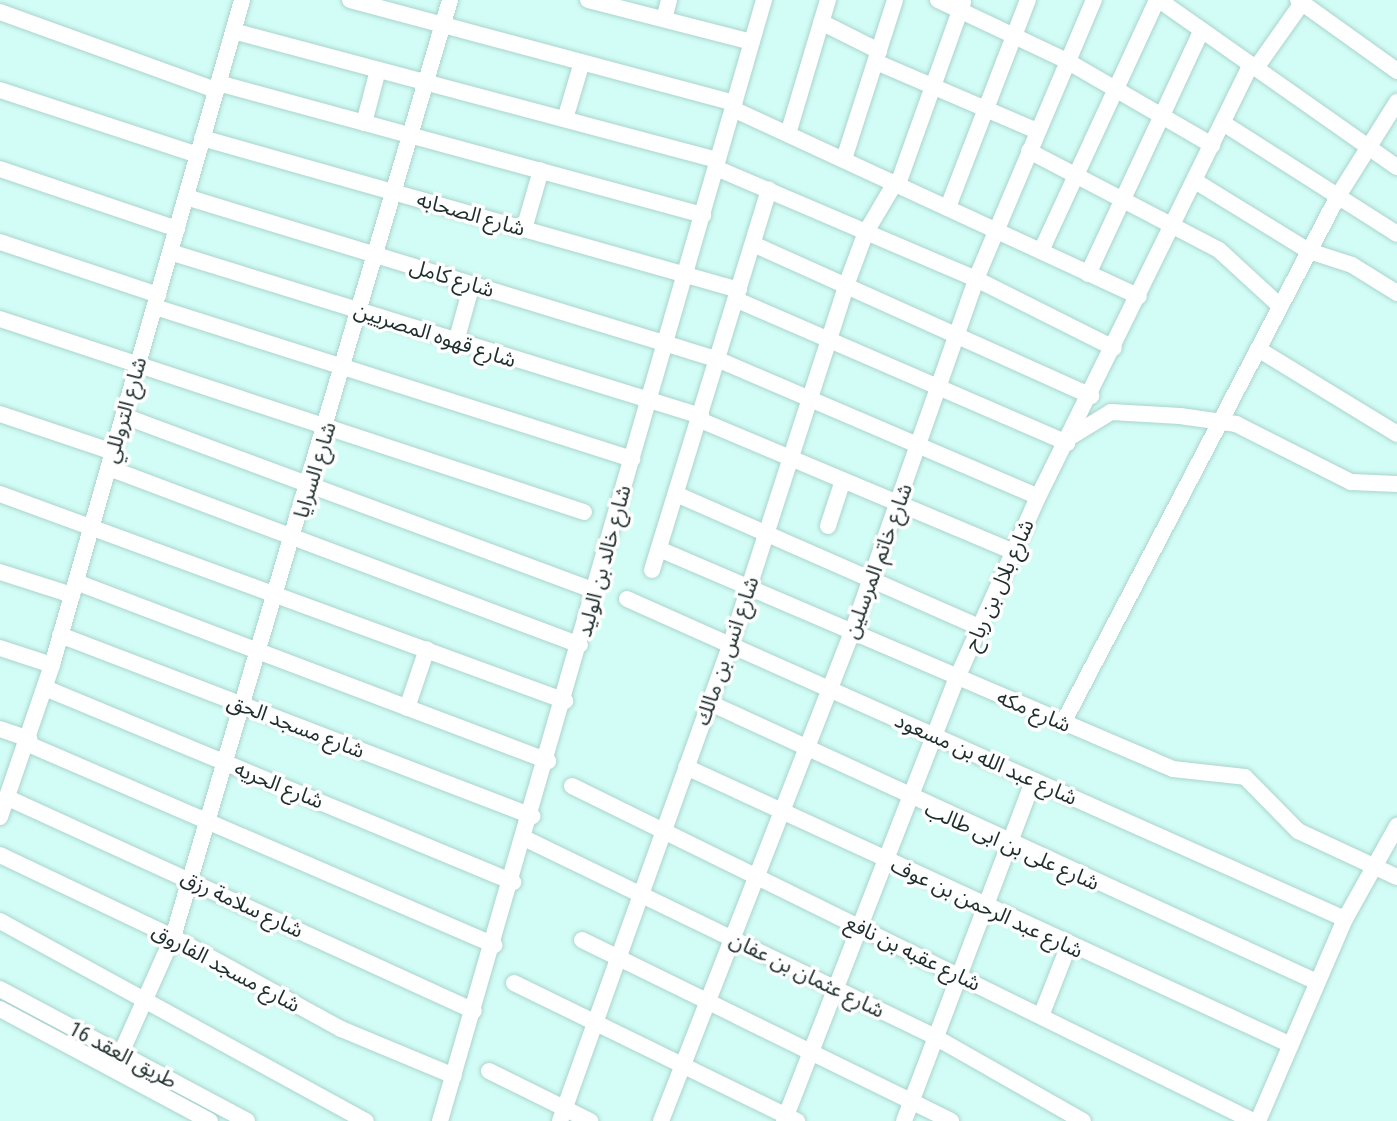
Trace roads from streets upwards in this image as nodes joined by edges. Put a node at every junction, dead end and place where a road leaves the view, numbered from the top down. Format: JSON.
{"nodes":[{"id":1,"x":350,"y":0,"type":"edge"},
{"id":2,"x":450,"y":0,"type":"edge"},
{"id":3,"x":587,"y":0,"type":"edge"},
{"id":4,"x":669,"y":0,"type":"edge"},
{"id":5,"x":764,"y":0,"type":"edge"},
{"id":6,"x":828,"y":0,"type":"edge"},
{"id":7,"x":895,"y":0,"type":"edge"},
{"id":8,"x":938,"y":0,"type":"edge"},
{"id":9,"x":1028,"y":0,"type":"edge"},
{"id":10,"x":1094,"y":0,"type":"edge"},
{"id":11,"x":1158,"y":0,"type":"edge"},
{"id":12,"x":236,"y":2,"type":"edge"},
{"id":13,"x":1300,"y":2,"type":"edge"},
{"id":14,"x":962,"y":5,"type":"edge"},
{"id":15,"x":0,"y":12,"type":"edge"},
{"id":16,"x":664,"y":19,"type":"junction"},
{"id":17,"x":821,"y":22,"type":"junction"},
{"id":18,"x":443,"y":25,"type":"junction"},
{"id":19,"x":1202,"y":30,"type":"junction"},
{"id":20,"x":233,"y":31,"type":"junction"},
{"id":21,"x":1014,"y":34,"type":"junction"},
{"id":22,"x":752,"y":42,"type":"junction"},
{"id":23,"x":877,"y":56,"type":"junction"},
{"id":24,"x":1067,"y":61,"type":"junction"},
{"id":25,"x":582,"y":62,"type":"junction"},
{"id":26,"x":1254,"y":67,"type":"junction"},
{"id":27,"x":378,"y":70,"type":"junction"},
{"id":28,"x":1397,"y":71,"type":"edge"},
{"id":29,"x":427,"y":82,"type":"junction"},
{"id":30,"x":217,"y":86,"type":"junction"},
{"id":31,"x":933,"y":86,"type":"junction"},
{"id":32,"x":1116,"y":87,"type":"junction"},
{"id":33,"x":0,"y":90,"type":"edge"},
{"id":34,"x":1397,"y":102,"type":"edge"},
{"id":35,"x":734,"y":106,"type":"junction"},
{"id":36,"x":985,"y":109,"type":"junction"},
{"id":37,"x":1163,"y":115,"type":"junction"},
{"id":38,"x":565,"y":119,"type":"junction"},
{"id":39,"x":364,"y":122,"type":"junction"},
{"id":40,"x":1223,"y":122,"type":"junction"},
{"id":41,"x":1037,"y":131,"type":"junction"},
{"id":42,"x":788,"y":134,"type":"junction"},
{"id":43,"x":412,"y":136,"type":"junction"},
{"id":44,"x":202,"y":138,"type":"junction"},
{"id":45,"x":1212,"y":145,"type":"junction"},
{"id":46,"x":1368,"y":146,"type":"junction"},
{"id":47,"x":1029,"y":151,"type":"junction"},
{"id":48,"x":198,"y":155,"type":"junction"},
{"id":49,"x":844,"y":159,"type":"junction"},
{"id":50,"x":717,"y":164,"type":"junction"},
{"id":51,"x":1397,"y":167,"type":"edge"},
{"id":52,"x":0,"y":169,"type":"edge"},
{"id":53,"x":541,"y":170,"type":"junction"},
{"id":54,"x":1076,"y":174,"type":"junction"},
{"id":55,"x":1195,"y":181,"type":"junction"},
{"id":56,"x":896,"y":184,"type":"junction"},
{"id":57,"x":769,"y":190,"type":"junction"},
{"id":58,"x":396,"y":192,"type":"junction"},
{"id":59,"x":1338,"y":196,"type":"junction"},
{"id":60,"x":186,"y":197,"type":"junction"},
{"id":61,"x":1123,"y":199,"type":"junction"},
{"id":62,"x":947,"y":207,"type":"junction"},
{"id":63,"x":703,"y":215,"type":"junction"},
{"id":64,"x":1174,"y":224,"type":"junction"},
{"id":65,"x":177,"y":229,"type":"junction"},
{"id":66,"x":524,"y":229,"type":"junction"},
{"id":67,"x":996,"y":230,"type":"junction"},
{"id":68,"x":866,"y":232,"type":"junction"},
{"id":69,"x":1397,"y":234,"type":"edge"},
{"id":70,"x":0,"y":242,"type":"edge"},
{"id":71,"x":753,"y":244,"type":"junction"},
{"id":72,"x":1041,"y":251,"type":"junction"},
{"id":73,"x":1309,"y":251,"type":"junction"},
{"id":74,"x":170,"y":253,"type":"junction"},
{"id":75,"x":378,"y":256,"type":"junction"},
{"id":76,"x":685,"y":274,"type":"junction"},
{"id":77,"x":1088,"y":274,"type":"junction"},
{"id":78,"x":976,"y":279,"type":"junction"},
{"id":79,"x":847,"y":283,"type":"junction"},
{"id":80,"x":472,"y":284,"type":"junction"},
{"id":81,"x":1397,"y":293,"type":"edge"},
{"id":82,"x":738,"y":295,"type":"junction"},
{"id":83,"x":1139,"y":297,"type":"junction"},
{"id":84,"x":157,"y":301,"type":"junction"},
{"id":85,"x":1280,"y":306,"type":"junction"},
{"id":86,"x":363,"y":311,"type":"junction"},
{"id":87,"x":0,"y":319,"type":"edge"},
{"id":88,"x":957,"y":332,"type":"junction"},
{"id":89,"x":829,"y":340,"type":"junction"},
{"id":90,"x":456,"y":342,"type":"junction"},
{"id":91,"x":665,"y":342,"type":"junction"},
{"id":92,"x":1114,"y":348,"type":"junction"},
{"id":93,"x":1258,"y":349,"type":"junction"},
{"id":94,"x":719,"y":360,"type":"junction"},
{"id":95,"x":139,"y":363,"type":"junction"},
{"id":96,"x":345,"y":368,"type":"junction"},
{"id":97,"x":939,"y":388,"type":"junction"},
{"id":98,"x":1091,"y":396,"type":"junction"},
{"id":99,"x":810,"y":399,"type":"junction"},
{"id":100,"x":648,"y":400,"type":"junction"},
{"id":101,"x":0,"y":414,"type":"edge"},
{"id":102,"x":124,"y":416,"type":"junction"},
{"id":103,"x":701,"y":418,"type":"junction"},
{"id":104,"x":1220,"y":422,"type":"junction"},
{"id":105,"x":328,"y":427,"type":"junction"},
{"id":106,"x":1397,"y":434,"type":"edge"},
{"id":107,"x":1068,"y":441,"type":"junction"},
{"id":108,"x":920,"y":446,"type":"junction"},
{"id":109,"x":113,"y":452,"type":"junction"},
{"id":110,"x":632,"y":458,"type":"junction"},
{"id":111,"x":791,"y":458,"type":"junction"},
{"id":112,"x":108,"y":468,"type":"junction"},
{"id":113,"x":843,"y":480,"type":"junction"},
{"id":114,"x":1397,"y":484,"type":"edge"},
{"id":115,"x":311,"y":486,"type":"junction"},
{"id":116,"x":0,"y":494,"type":"edge"},
{"id":117,"x":676,"y":494,"type":"junction"},
{"id":118,"x":1038,"y":497,"type":"junction"},
{"id":119,"x":899,"y":504,"type":"junction"},
{"id":120,"x":584,"y":512,"type":"dead end"},
{"id":121,"x":92,"y":524,"type":"junction"},
{"id":122,"x":828,"y":526,"type":"dead end"},
{"id":123,"x":768,"y":533,"type":"junction"},
{"id":124,"x":295,"y":538,"type":"junction"},
{"id":125,"x":659,"y":549,"type":"junction"},
{"id":126,"x":1014,"y":552,"type":"junction"},
{"id":127,"x":652,"y":570,"type":"dead end"},
{"id":128,"x":0,"y":572,"type":"edge"},
{"id":129,"x":872,"y":579,"type":"junction"},
{"id":130,"x":749,"y":588,"type":"junction"},
{"id":131,"x":74,"y":589,"type":"junction"},
{"id":132,"x":595,"y":591,"type":"junction"},
{"id":133,"x":278,"y":593,"type":"junction"},
{"id":134,"x":627,"y":599,"type":"dead end"},
{"id":135,"x":981,"y":628,"type":"junction"},
{"id":136,"x":852,"y":632,"type":"junction"},
{"id":137,"x":60,"y":635,"type":"junction"},
{"id":138,"x":580,"y":645,"type":"junction"},
{"id":139,"x":730,"y":646,"type":"junction"},
{"id":140,"x":0,"y":648,"type":"edge"},
{"id":141,"x":427,"y":649,"type":"junction"},
{"id":142,"x":259,"y":652,"type":"junction"},
{"id":143,"x":51,"y":665,"type":"junction"},
{"id":144,"x":957,"y":678,"type":"junction"},
{"id":145,"x":45,"y":688,"type":"junction"},
{"id":146,"x":830,"y":689,"type":"junction"},
{"id":147,"x":565,"y":701,"type":"junction"},
{"id":148,"x":710,"y":703,"type":"junction"},
{"id":149,"x":243,"y":705,"type":"junction"},
{"id":150,"x":407,"y":708,"type":"junction"},
{"id":151,"x":1063,"y":723,"type":"junction"},
{"id":152,"x":0,"y":729,"type":"edge"},
{"id":153,"x":932,"y":736,"type":"junction"},
{"id":154,"x":29,"y":742,"type":"junction"},
{"id":155,"x":806,"y":751,"type":"junction"},
{"id":156,"x":548,"y":761,"type":"junction"},
{"id":157,"x":225,"y":763,"type":"junction"},
{"id":158,"x":686,"y":767,"type":"junction"},
{"id":159,"x":1033,"y":781,"type":"junction"},
{"id":160,"x":572,"y":786,"type":"dead end"},
{"id":161,"x":907,"y":799,"type":"junction"},
{"id":162,"x":3,"y":808,"type":"edge"},
{"id":163,"x":783,"y":811,"type":"junction"},
{"id":164,"x":532,"y":816,"type":"junction"},
{"id":165,"x":206,"y":821,"type":"junction"},
{"id":166,"x":1397,"y":826,"type":"edge"},
{"id":167,"x":664,"y":831,"type":"junction"},
{"id":168,"x":526,"y":839,"type":"junction"},
{"id":169,"x":1009,"y":844,"type":"junction"},
{"id":170,"x":0,"y":855,"type":"edge"},
{"id":171,"x":884,"y":859,"type":"junction"},
{"id":172,"x":1372,"y":865,"type":"junction"},
{"id":173,"x":758,"y":877,"type":"junction"},
{"id":174,"x":1397,"y":877,"type":"edge"},
{"id":175,"x":190,"y":880,"type":"junction"},
{"id":176,"x":513,"y":882,"type":"junction"},
{"id":177,"x":641,"y":895,"type":"junction"},
{"id":178,"x":985,"y":908,"type":"junction"},
{"id":179,"x":1345,"y":919,"type":"junction"},
{"id":180,"x":0,"y":921,"type":"edge"},
{"id":181,"x":858,"y":926,"type":"junction"},
{"id":182,"x":173,"y":937,"type":"junction"},
{"id":183,"x":733,"y":939,"type":"junction"},
{"id":184,"x":582,"y":940,"type":"dead end"},
{"id":185,"x":494,"y":945,"type":"junction"},
{"id":186,"x":1068,"y":947,"type":"junction"},
{"id":187,"x":619,"y":957,"type":"junction"},
{"id":188,"x":959,"y":975,"type":"junction"},
{"id":189,"x":1317,"y":982,"type":"junction"},
{"id":190,"x":514,"y":983,"type":"dead end"},
{"id":191,"x":834,"y":988,"type":"junction"},
{"id":192,"x":0,"y":989,"type":"edge"},
{"id":193,"x":708,"y":1001,"type":"junction"},
{"id":194,"x":148,"y":1003,"type":"junction"},
{"id":195,"x":0,"y":1009,"type":"edge"},
{"id":196,"x":474,"y":1011,"type":"junction"},
{"id":197,"x":1041,"y":1016,"type":"junction"},
{"id":198,"x":596,"y":1023,"type":"junction"},
{"id":199,"x":935,"y":1037,"type":"junction"},
{"id":200,"x":1289,"y":1044,"type":"junction"},
{"id":201,"x":810,"y":1050,"type":"junction"},
{"id":202,"x":121,"y":1053,"type":"junction"},
{"id":203,"x":682,"y":1065,"type":"junction"},
{"id":204,"x":489,"y":1071,"type":"dead end"},
{"id":205,"x":454,"y":1076,"type":"junction"},
{"id":206,"x":912,"y":1100,"type":"junction"},
{"id":207,"x":563,"y":1115,"type":"edge"},
{"id":208,"x":789,"y":1119,"type":"edge"},
{"id":209,"x":210,"y":1121,"type":"edge"},
{"id":210,"x":247,"y":1121,"type":"edge"},
{"id":211,"x":366,"y":1121,"type":"edge"},
{"id":212,"x":440,"y":1121,"type":"edge"},
{"id":213,"x":590,"y":1121,"type":"edge"},
{"id":214,"x":661,"y":1121,"type":"edge"},
{"id":215,"x":904,"y":1121,"type":"edge"},
{"id":216,"x":951,"y":1121,"type":"edge"},
{"id":217,"x":1083,"y":1121,"type":"edge"},
{"id":218,"x":1255,"y":1121,"type":"edge"}],
"edges":[{"from":1,"to":18,"type":"street"},
{"from":2,"to":18,"type":"street","name":"شارع السرايا"},
{"from":3,"to":16,"type":"street"},
{"from":4,"to":16,"type":"street"},
{"from":5,"to":22,"type":"street","name":"شارع خالد بن الوليد"},
{"from":6,"to":17,"type":"street"},
{"from":7,"to":23,"type":"street"},
{"from":8,"to":14,"type":"street"},
{"from":9,"to":21,"type":"street"},
{"from":10,"to":24,"type":"street","name":"شارع خاتم المرسلين"},
{"from":11,"to":19,"type":"street"},
{"from":11,"to":32,"type":"street"},
{"from":12,"to":20,"type":"street","name":"شارع التروللي"},
{"from":13,"to":26,"type":"street","name":"شارع بلال بن رباح"},
{"from":13,"to":28,"type":"street"},
{"from":14,"to":21,"type":"street"},
{"from":14,"to":31,"type":"street","name":"شارع انس بن مالك"},
{"from":15,"to":30,"type":"street"},
{"from":16,"to":22,"type":"street"},
{"from":17,"to":23,"type":"street"},
{"from":17,"to":42,"type":"street"},
{"from":18,"to":25,"type":"street"},
{"from":18,"to":29,"type":"street","name":"شارع السرايا"},
{"from":19,"to":26,"type":"street"},
{"from":19,"to":37,"type":"street"},
{"from":20,"to":27,"type":"street"},
{"from":20,"to":30,"type":"street","name":"شارع التروللي"},
{"from":21,"to":24,"type":"street"},
{"from":21,"to":36,"type":"street"},
{"from":22,"to":35,"type":"street","name":"شارع خالد بن الوليد"},
{"from":23,"to":31,"type":"street"},
{"from":23,"to":49,"type":"street"},
{"from":24,"to":32,"type":"street"},
{"from":24,"to":41,"type":"street","name":"شارع خاتم المرسلين"},
{"from":25,"to":35,"type":"street"},
{"from":25,"to":38,"type":"street"},
{"from":26,"to":40,"type":"street","name":"شارع بلال بن رباح"},
{"from":26,"to":46,"type":"street"},
{"from":27,"to":29,"type":"street"},
{"from":27,"to":39,"type":"street"},
{"from":29,"to":38,"type":"street"},
{"from":29,"to":43,"type":"street","name":"شارع السرايا"},
{"from":30,"to":39,"type":"street"},
{"from":30,"to":44,"type":"street","name":"شارع التروللي"},
{"from":31,"to":36,"type":"street"},
{"from":31,"to":56,"type":"street","name":"شارع انس بن مالك"},
{"from":32,"to":37,"type":"street"},
{"from":32,"to":54,"type":"street"},
{"from":33,"to":48,"type":"street"},
{"from":34,"to":46,"type":"street"},
{"from":35,"to":42,"type":"street"},
{"from":35,"to":50,"type":"street","name":"شارع خالد بن الوليد"},
{"from":36,"to":41,"type":"street"},
{"from":36,"to":62,"type":"street"},
{"from":37,"to":45,"type":"street"},
{"from":37,"to":61,"type":"street"},
{"from":38,"to":50,"type":"street"},
{"from":39,"to":43,"type":"street"},
{"from":40,"to":45,"type":"street","name":"شارع بلال بن رباح"},
{"from":40,"to":59,"type":"street"},
{"from":41,"to":47,"type":"street","name":"شارع خاتم المرسلين"},
{"from":42,"to":49,"type":"street"},
{"from":43,"to":53,"type":"street"},
{"from":43,"to":58,"type":"street","name":"شارع السرايا"},
{"from":44,"to":48,"type":"street","name":"شارع التروللي"},
{"from":44,"to":58,"type":"street","name":"شارع الصحابه"},
{"from":45,"to":55,"type":"street","name":"شارع بلال بن رباح"},
{"from":46,"to":51,"type":"street"},
{"from":46,"to":59,"type":"street"},
{"from":47,"to":54,"type":"street"},
{"from":47,"to":67,"type":"street","name":"شارع خاتم المرسلين"},
{"from":48,"to":60,"type":"street","name":"شارع التروللي"},
{"from":49,"to":56,"type":"street"},
{"from":50,"to":57,"type":"street"},
{"from":50,"to":63,"type":"street","name":"شارع خالد بن الوليد"},
{"from":52,"to":65,"type":"street"},
{"from":53,"to":63,"type":"street"},
{"from":53,"to":66,"type":"street"},
{"from":54,"to":61,"type":"street"},
{"from":54,"to":72,"type":"street"},
{"from":55,"to":64,"type":"street","name":"شارع بلال بن رباح"},
{"from":55,"to":73,"type":"street"},
{"from":56,"to":62,"type":"street"},
{"from":56,"to":68,"type":"street","name":"شارع انس بن مالك"},
{"from":57,"to":68,"type":"street"},
{"from":57,"to":71,"type":"street"},
{"from":58,"to":66,"type":"street","name":"شارع الصحابه"},
{"from":58,"to":75,"type":"street","name":"شارع السرايا"},
{"from":59,"to":69,"type":"street"},
{"from":59,"to":73,"type":"street"},
{"from":60,"to":65,"type":"street","name":"شارع التروللي"},
{"from":60,"to":75,"type":"street","name":"شارع كامل"},
{"from":61,"to":64,"type":"street"},
{"from":61,"to":77,"type":"street"},
{"from":62,"to":67,"type":"street"},
{"from":63,"to":76,"type":"street","name":"شارع خالد بن الوليد"},
{"from":64,"to":83,"type":"street","name":"شارع بلال بن رباح"},
{"from":64,"to":85,"type":"street"},
{"from":65,"to":74,"type":"street","name":"شارع التروللي"},
{"from":66,"to":76,"type":"street","name":"شارع الصحابه"},
{"from":67,"to":72,"type":"street"},
{"from":67,"to":78,"type":"street","name":"شارع خاتم المرسلين"},
{"from":68,"to":78,"type":"street"},
{"from":68,"to":79,"type":"street","name":"شارع انس بن مالك"},
{"from":70,"to":84,"type":"street"},
{"from":71,"to":79,"type":"street"},
{"from":71,"to":82,"type":"street"},
{"from":72,"to":77,"type":"street"},
{"from":73,"to":81,"type":"street"},
{"from":73,"to":85,"type":"street"},
{"from":74,"to":84,"type":"street","name":"شارع التروللي"},
{"from":74,"to":86,"type":"street","name":"شارع قهوه المصريين"},
{"from":75,"to":80,"type":"street","name":"شارع كامل"},
{"from":75,"to":86,"type":"street","name":"شارع السرايا"},
{"from":76,"to":82,"type":"street","name":"شارع الصحابه"},
{"from":76,"to":91,"type":"street","name":"شارع خالد بن الوليد"},
{"from":77,"to":83,"type":"street"},
{"from":78,"to":88,"type":"street","name":"شارع خاتم المرسلين"},
{"from":78,"to":92,"type":"street"},
{"from":79,"to":88,"type":"street"},
{"from":79,"to":89,"type":"street","name":"شارع انس بن مالك"},
{"from":80,"to":90,"type":"street"},
{"from":80,"to":91,"type":"street","name":"شارع كامل"},
{"from":82,"to":89,"type":"street","name":"شارع الصحابه"},
{"from":82,"to":94,"type":"street"},
{"from":83,"to":92,"type":"street","name":"شارع بلال بن رباح"},
{"from":84,"to":95,"type":"street","name":"شارع التروللي"},
{"from":84,"to":96,"type":"street"},
{"from":85,"to":93,"type":"street"},
{"from":86,"to":90,"type":"street","name":"شارع قهوه المصريين"},
{"from":86,"to":96,"type":"street","name":"شارع السرايا"},
{"from":87,"to":95,"type":"street"},
{"from":88,"to":97,"type":"street","name":"شارع خاتم المرسلين"},
{"from":88,"to":98,"type":"street"},
{"from":89,"to":97,"type":"street","name":"شارع الصحابه"},
{"from":89,"to":99,"type":"street","name":"شارع انس بن مالك"},
{"from":90,"to":100,"type":"street","name":"شارع قهوه المصريين"},
{"from":91,"to":94,"type":"street","name":"شارع كامل"},
{"from":91,"to":100,"type":"street","name":"شارع خالد بن الوليد"},
{"from":92,"to":98,"type":"street","name":"شارع بلال بن رباح"},
{"from":93,"to":104,"type":"street"},
{"from":93,"to":106,"type":"street"},
{"from":94,"to":99,"type":"street","name":"شارع كامل"},
{"from":94,"to":103,"type":"street"},
{"from":95,"to":102,"type":"street","name":"شارع التروللي"},
{"from":95,"to":105,"type":"street"},
{"from":96,"to":105,"type":"street","name":"شارع السرايا"},
{"from":96,"to":110,"type":"street"},
{"from":97,"to":107,"type":"street","name":"شارع الصحابه"},
{"from":97,"to":108,"type":"street","name":"شارع خاتم المرسلين"},
{"from":98,"to":107,"type":"street","name":"شارع بلال بن رباح"},
{"from":99,"to":108,"type":"street","name":"شارع كامل"},
{"from":99,"to":111,"type":"street","name":"شارع انس بن مالك"},
{"from":100,"to":103,"type":"street","name":"شارع قهوه المصريين"},
{"from":100,"to":110,"type":"street","name":"شارع خالد بن الوليد"},
{"from":101,"to":109,"type":"street"},
{"from":102,"to":109,"type":"street","name":"شارع التروللي"},
{"from":102,"to":115,"type":"street"},
{"from":103,"to":111,"type":"street","name":"شارع قهوه المصريين"},
{"from":103,"to":117,"type":"street"},
{"from":104,"to":107,"type":"street"},
{"from":104,"to":114,"type":"street"},
{"from":104,"to":151,"type":"street"},
{"from":105,"to":115,"type":"street","name":"شارع السرايا"},
{"from":105,"to":120,"type":"street"},
{"from":107,"to":118,"type":"street","name":"شارع بلال بن رباح"},
{"from":108,"to":118,"type":"street","name":"شارع كامل"},
{"from":108,"to":119,"type":"street","name":"شارع خاتم المرسلين"},
{"from":109,"to":112,"type":"street","name":"شارع التروللي"},
{"from":110,"to":132,"type":"street","name":"شارع خالد بن الوليد"},
{"from":111,"to":113,"type":"street","name":"شارع قهوه المصريين"},
{"from":111,"to":123,"type":"street","name":"شارع انس بن مالك"},
{"from":112,"to":121,"type":"street","name":"شارع التروللي"},
{"from":112,"to":124,"type":"street"},
{"from":113,"to":119,"type":"street","name":"شارع قهوه المصريين"},
{"from":113,"to":122,"type":"street"},
{"from":115,"to":124,"type":"street","name":"شارع السرايا"},
{"from":115,"to":132,"type":"street"},
{"from":116,"to":121,"type":"street"},
{"from":117,"to":123,"type":"street"},
{"from":117,"to":125,"type":"street"},
{"from":118,"to":126,"type":"street","name":"شارع بلال بن رباح"},
{"from":119,"to":126,"type":"street","name":"شارع قهوه المصريين"},
{"from":119,"to":129,"type":"street","name":"شارع خاتم المرسلين"},
{"from":121,"to":131,"type":"street","name":"شارع التروللي"},
{"from":121,"to":133,"type":"street"},
{"from":123,"to":129,"type":"street"},
{"from":123,"to":130,"type":"street","name":"شارع انس بن مالك"},
{"from":124,"to":133,"type":"street","name":"شارع السرايا"},
{"from":124,"to":138,"type":"street"},
{"from":125,"to":127,"type":"street"},
{"from":125,"to":130,"type":"street","name":"شارع مكه"},
{"from":126,"to":135,"type":"street","name":"شارع بلال بن رباح"},
{"from":128,"to":131,"type":"street"},
{"from":129,"to":135,"type":"street"},
{"from":129,"to":136,"type":"street","name":"شارع خاتم المرسلين"},
{"from":130,"to":136,"type":"street","name":"شارع مكه"},
{"from":130,"to":139,"type":"street","name":"شارع انس بن مالك"},
{"from":131,"to":137,"type":"street","name":"شارع التروللي"},
{"from":131,"to":142,"type":"street"},
{"from":132,"to":138,"type":"street","name":"شارع خالد بن الوليد"},
{"from":133,"to":141,"type":"street"},
{"from":133,"to":142,"type":"street","name":"شارع السرايا"},
{"from":134,"to":139,"type":"street","name":"شارع عبد الله بن مسعود"},
{"from":135,"to":144,"type":"street","name":"شارع بلال بن رباح"},
{"from":136,"to":144,"type":"street","name":"شارع مكه"},
{"from":136,"to":146,"type":"street","name":"شارع خاتم المرسلين"},
{"from":137,"to":143,"type":"street","name":"شارع التروللي"},
{"from":137,"to":149,"type":"street","name":"شارع مسجد الحق"},
{"from":138,"to":147,"type":"street","name":"شارع خالد بن الوليد"},
{"from":139,"to":146,"type":"street","name":"شارع عبد الله بن مسعود"},
{"from":139,"to":148,"type":"street","name":"شارع انس بن مالك"},
{"from":140,"to":143,"type":"street"},
{"from":141,"to":147,"type":"street"},
{"from":141,"to":150,"type":"street"},
{"from":142,"to":149,"type":"street","name":"شارع السرايا"},
{"from":142,"to":150,"type":"street"},
{"from":143,"to":145,"type":"street","name":"شارع التروللي"},
{"from":144,"to":151,"type":"street","name":"شارع مكه"},
{"from":144,"to":153,"type":"street","name":"شارع بلال بن رباح"},
{"from":145,"to":154,"type":"street","name":"شارع التروللي"},
{"from":145,"to":157,"type":"street","name":"شارع الحريه"},
{"from":146,"to":153,"type":"street","name":"شارع عبد الله بن مسعود"},
{"from":146,"to":155,"type":"street","name":"شارع خاتم المرسلين"},
{"from":147,"to":156,"type":"street","name":"شارع خالد بن الوليد"},
{"from":148,"to":155,"type":"street","name":"شارع على بن ابى طالب"},
{"from":148,"to":158,"type":"street","name":"شارع انس بن مالك"},
{"from":149,"to":157,"type":"street","name":"شارع السرايا"},
{"from":149,"to":164,"type":"street","name":"شارع مسجد الحق"},
{"from":150,"to":156,"type":"street"},
{"from":151,"to":172,"type":"street","name":"شارع مكه"},
{"from":152,"to":154,"type":"street"},
{"from":153,"to":159,"type":"street","name":"شارع عبد الله بن مسعود"},
{"from":153,"to":161,"type":"street","name":"شارع بلال بن رباح"},
{"from":154,"to":162,"type":"street","name":"شارع التروللي"},
{"from":154,"to":165,"type":"street"},
{"from":155,"to":161,"type":"street","name":"شارع على بن ابى طالب"},
{"from":155,"to":163,"type":"street","name":"شارع خاتم المرسلين"},
{"from":156,"to":164,"type":"street","name":"شارع خالد بن الوليد"},
{"from":157,"to":165,"type":"street","name":"شارع السرايا"},
{"from":157,"to":176,"type":"street","name":"شارع الحريه"},
{"from":158,"to":163,"type":"street","name":"شارع عبد الرحمن بن عوف"},
{"from":158,"to":167,"type":"street","name":"شارع انس بن مالك"},
{"from":159,"to":169,"type":"street"},
{"from":159,"to":179,"type":"street","name":"شارع عبد الله بن مسعود"},
{"from":160,"to":167,"type":"street","name":"شارع عقبه بن نافع"},
{"from":161,"to":169,"type":"street","name":"شارع على بن ابى طالب"},
{"from":161,"to":171,"type":"street","name":"شارع بلال بن رباح"},
{"from":162,"to":175,"type":"street","name":"شارع سلامة رزق"},
{"from":163,"to":171,"type":"street","name":"شارع عبد الرحمن بن عوف"},
{"from":163,"to":173,"type":"street","name":"شارع خاتم المرسلين"},
{"from":164,"to":168,"type":"street","name":"شارع خالد بن الوليد"},
{"from":165,"to":175,"type":"street","name":"شارع السرايا"},
{"from":165,"to":185,"type":"street"},
{"from":166,"to":172,"type":"street"},
{"from":167,"to":173,"type":"street","name":"شارع عقبه بن نافع"},
{"from":167,"to":177,"type":"street","name":"شارع انس بن مالك"},
{"from":168,"to":176,"type":"street","name":"شارع خالد بن الوليد"},
{"from":168,"to":177,"type":"street","name":"شارع عثمان بن عفان"},
{"from":169,"to":178,"type":"street"},
{"from":169,"to":189,"type":"street","name":"شارع على بن ابى طالب"},
{"from":170,"to":182,"type":"street","name":"شارع مسجد الفاروق"},
{"from":171,"to":178,"type":"street","name":"شارع عبد الرحمن بن عوف"},
{"from":171,"to":181,"type":"street","name":"شارع بلال بن رباح"},
{"from":172,"to":174,"type":"street","name":"شارع مكه"},
{"from":172,"to":179,"type":"street"},
{"from":173,"to":181,"type":"street","name":"شارع عقبه بن نافع"},
{"from":173,"to":183,"type":"street","name":"شارع خاتم المرسلين"},
{"from":175,"to":182,"type":"street","name":"شارع السرايا"},
{"from":175,"to":196,"type":"street","name":"شارع سلامة رزق"},
{"from":176,"to":185,"type":"street","name":"شارع خالد بن الوليد"},
{"from":177,"to":183,"type":"street","name":"شارع عثمان بن عفان"},
{"from":177,"to":187,"type":"street","name":"شارع انس بن مالك"},
{"from":178,"to":186,"type":"street","name":"شارع عبد الرحمن بن عوف"},
{"from":178,"to":188,"type":"street"},
{"from":179,"to":189,"type":"street"},
{"from":180,"to":194,"type":"street"},
{"from":181,"to":188,"type":"street","name":"شارع عقبه بن نافع"},
{"from":181,"to":191,"type":"street","name":"شارع بلال بن رباح"},
{"from":182,"to":194,"type":"street","name":"شارع السرايا"},
{"from":182,"to":205,"type":"street","name":"شارع مسجد الفاروق"},
{"from":183,"to":191,"type":"street","name":"شارع عثمان بن عفان"},
{"from":183,"to":193,"type":"street","name":"شارع خاتم المرسلين"},
{"from":184,"to":187,"type":"street"},
{"from":185,"to":196,"type":"street","name":"شارع خالد بن الوليد"},
{"from":186,"to":197,"type":"street"},
{"from":186,"to":200,"type":"street","name":"شارع عبد الرحمن بن عوف"},
{"from":187,"to":193,"type":"street"},
{"from":187,"to":198,"type":"street","name":"شارع انس بن مالك"},
{"from":188,"to":197,"type":"street","name":"شارع عقبه بن نافع"},
{"from":188,"to":199,"type":"street"},
{"from":189,"to":200,"type":"street"},
{"from":190,"to":198,"type":"street"},
{"from":191,"to":199,"type":"street","name":"شارع عثمان بن عفان"},
{"from":191,"to":201,"type":"street","name":"شارع بلال بن رباح"},
{"from":192,"to":202,"type":"street","name":"طريق العقد 16"},
{"from":193,"to":201,"type":"street"},
{"from":193,"to":203,"type":"street","name":"شارع خاتم المرسلين"},
{"from":194,"to":202,"type":"street","name":"شارع السرايا"},
{"from":194,"to":211,"type":"street"},
{"from":195,"to":209,"type":"street","name":"طريق العقد 16"},
{"from":196,"to":205,"type":"street","name":"شارع خالد بن الوليد"},
{"from":197,"to":218,"type":"street","name":"شارع عقبه بن نافع"},
{"from":198,"to":203,"type":"street"},
{"from":198,"to":207,"type":"street","name":"شارع انس بن مالك"},
{"from":199,"to":206,"type":"street"},
{"from":199,"to":217,"type":"street","name":"شارع عثمان بن عفان"},
{"from":200,"to":218,"type":"street"},
{"from":201,"to":206,"type":"street"},
{"from":201,"to":208,"type":"street","name":"شارع بلال بن رباح"},
{"from":202,"to":210,"type":"street","name":"طريق العقد 16"},
{"from":203,"to":208,"type":"street"},
{"from":203,"to":214,"type":"street","name":"شارع خاتم المرسلين"},
{"from":204,"to":207,"type":"street"},
{"from":205,"to":212,"type":"street","name":"شارع خالد بن الوليد"},
{"from":206,"to":215,"type":"street"},
{"from":206,"to":216,"type":"street"},
{"from":207,"to":213,"type":"street"}]}
